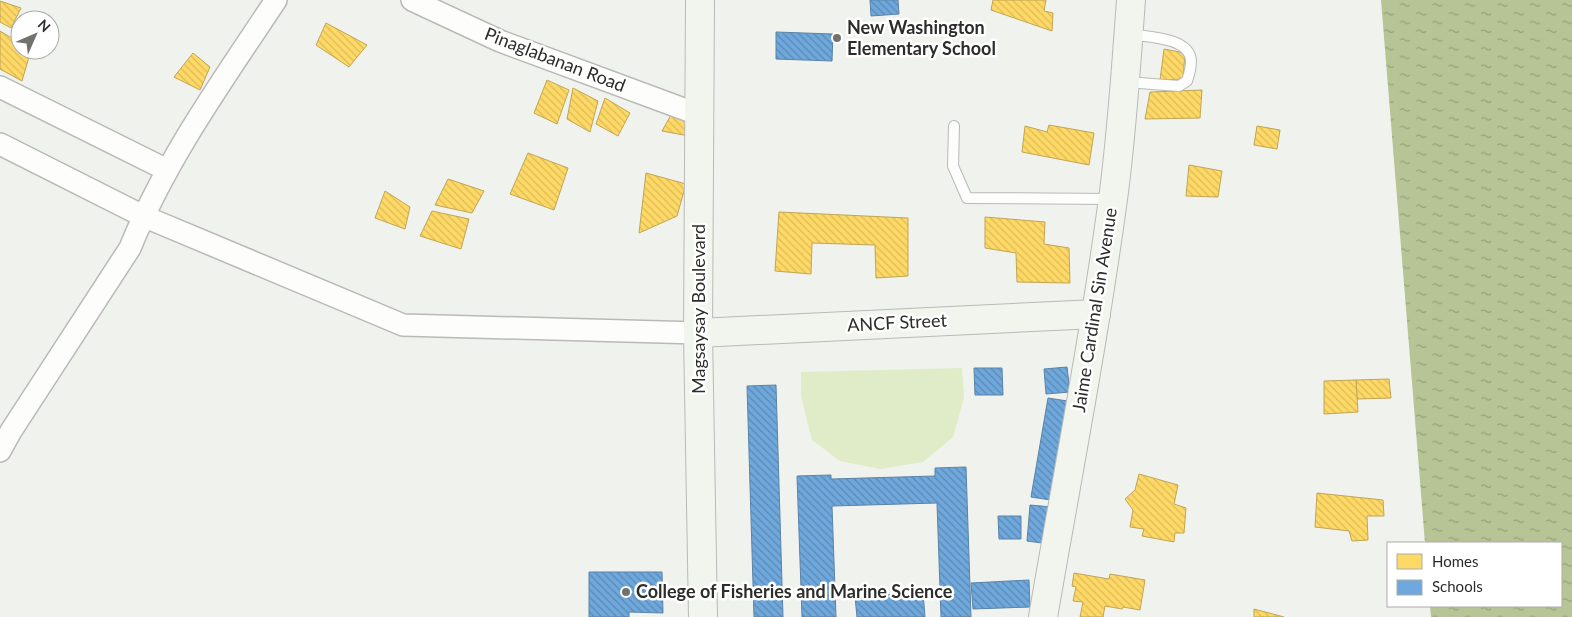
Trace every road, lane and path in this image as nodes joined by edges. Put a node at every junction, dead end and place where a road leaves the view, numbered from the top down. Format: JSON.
{"nodes":[{"id":1,"x":276,"y":0,"type":"edge"},
{"id":2,"x":412,"y":0,"type":"edge"},
{"id":3,"x":700,"y":0,"type":"edge"},
{"id":4,"x":1131,"y":0,"type":"edge"},
{"id":5,"x":1129,"y":34,"type":"junction"},
{"id":6,"x":1126,"y":82,"type":"junction"},
{"id":7,"x":0,"y":87,"type":"edge"},
{"id":8,"x":700,"y":115,"type":"junction"},
{"id":9,"x":954,"y":126,"type":"dead end"},
{"id":10,"x":0,"y":144,"type":"edge"},
{"id":11,"x":167,"y":170,"type":"junction"},
{"id":12,"x":1113,"y":199,"type":"junction"},
{"id":13,"x":143,"y":216,"type":"junction"},
{"id":14,"x":1096,"y":314,"type":"junction"},
{"id":15,"x":698,"y":333,"type":"junction"},
{"id":16,"x":0,"y":451,"type":"edge"},
{"id":17,"x":703,"y":617,"type":"edge"},
{"id":18,"x":1043,"y":617,"type":"edge"}],
"edges":[{"from":1,"to":11,"type":"street"},
{"from":2,"to":8,"type":"street","name":"Pinaglabanan Road"},
{"from":3,"to":8,"type":"main road","name":"Magsaysay Boulevard"},
{"from":4,"to":5,"type":"main road","name":"Jaime Cardinal Sin Avenue"},
{"from":5,"to":6,"type":"main road","name":"Jaime Cardinal Sin Avenue"},
{"from":5,"to":6,"type":"lane"},
{"from":6,"to":12,"type":"main road","name":"Jaime Cardinal Sin Avenue"},
{"from":7,"to":11,"type":"street"},
{"from":8,"to":15,"type":"main road","name":"Magsaysay Boulevard"},
{"from":9,"to":12,"type":"lane"},
{"from":10,"to":13,"type":"street"},
{"from":11,"to":13,"type":"street"},
{"from":12,"to":14,"type":"main road","name":"Jaime Cardinal Sin Avenue"},
{"from":13,"to":15,"type":"street"},
{"from":13,"to":16,"type":"street"},
{"from":14,"to":15,"type":"main road","name":"ANCF Street"},
{"from":14,"to":18,"type":"main road","name":"Jaime Cardinal Sin Avenue"},
{"from":15,"to":17,"type":"main road","name":"Magsaysay Boulevard"}]}
